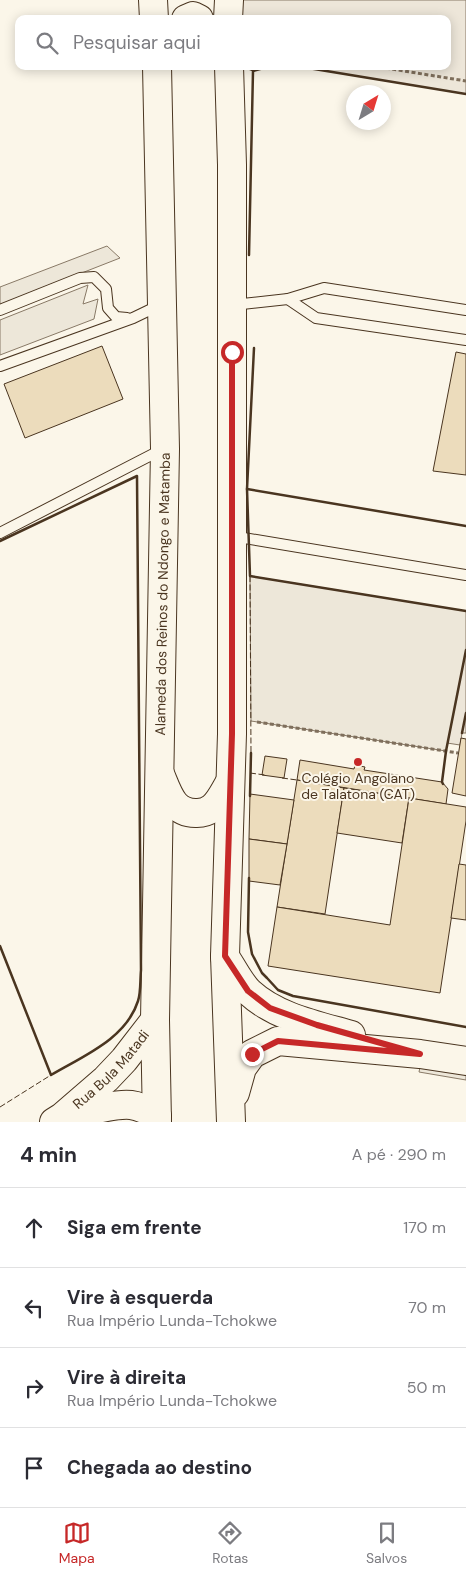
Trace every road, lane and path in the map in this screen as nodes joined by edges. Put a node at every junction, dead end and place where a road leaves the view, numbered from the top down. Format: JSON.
{"nodes":[{"id":1,"x":153,"y":0,"type":"edge"},
{"id":2,"x":229,"y":0,"type":"edge"},
{"id":3,"x":154,"y":15,"type":"edge"},
{"id":4,"x":228,"y":15,"type":"edge"},
{"id":5,"x":157,"y":70,"type":"edge"},
{"id":6,"x":228,"y":70,"type":"edge"},
{"id":7,"x":398,"y":70,"type":"edge"},
{"id":8,"x":466,"y":81,"type":"edge"},
{"id":9,"x":288,"y":299,"type":"junction"},
{"id":10,"x":161,"y":304,"type":"junction"},
{"id":11,"x":232,"y":305,"type":"junction"},
{"id":12,"x":0,"y":310,"type":"edge"},
{"id":13,"x":466,"y":310,"type":"edge"},
{"id":14,"x":133,"y":318,"type":"junction"},
{"id":15,"x":466,"y":340,"type":"edge"},
{"id":16,"x":0,"y":366,"type":"edge"},
{"id":17,"x":165,"y":449,"type":"junction"},
{"id":18,"x":0,"y":533,"type":"edge"},
{"id":19,"x":231,"y":536,"type":"junction"},
{"id":20,"x":466,"y":575,"type":"edge"},
{"id":21,"x":232,"y":719,"type":"junction"},
{"id":22,"x":458,"y":754,"type":"dead end"},
{"id":23,"x":160,"y":773,"type":"junction"},
{"id":24,"x":230,"y":782,"type":"junction"},
{"id":25,"x":225,"y":956,"type":"junction"},
{"id":26,"x":155,"y":1020,"type":"junction"},
{"id":27,"x":420,"y":1054,"type":"junction"},
{"id":28,"x":466,"y":1061,"type":"edge"},
{"id":29,"x":232,"y":1114,"type":"edge"},
{"id":30,"x":58,"y":1119,"type":"edge"},
{"id":31,"x":157,"y":1119,"type":"edge"}],
"edges":[{"from":1,"to":3,"type":"main road"},
{"from":2,"to":4,"type":"main road"},
{"from":5,"to":10,"type":"main road","name":"Alameda dos Reinos do Ndongo e Matamba"},
{"from":6,"to":11,"type":"main road"},
{"from":7,"to":8,"type":"path"},
{"from":9,"to":11,"type":"lane"},
{"from":9,"to":13,"type":"lane"},
{"from":9,"to":15,"type":"lane"},
{"from":10,"to":14,"type":"lane"},
{"from":10,"to":17,"type":"main road","name":"Alameda dos Reinos do Ndongo e Matamba"},
{"from":11,"to":19,"type":"main road"},
{"from":12,"to":14,"type":"lane"},
{"from":14,"to":16,"type":"lane"},
{"from":17,"to":18,"type":"lane"},
{"from":17,"to":23,"type":"main road","name":"Alameda dos Reinos do Ndongo e Matamba"},
{"from":19,"to":20,"type":"lane"},
{"from":19,"to":21,"type":"main road"},
{"from":21,"to":22,"type":"path"},
{"from":21,"to":24,"type":"main road"},
{"from":23,"to":24,"type":"main road"},
{"from":23,"to":26,"type":"main road","name":"Alameda dos Reinos do Ndongo e Matamba"},
{"from":24,"to":25,"type":"main road"},
{"from":25,"to":27,"type":"main road"},
{"from":25,"to":29,"type":"main road"},
{"from":26,"to":30,"type":"main road","name":"Rua Bula Matadi"},
{"from":26,"to":31,"type":"main road","name":"Alameda dos Reinos do Ndongo e Matamba"},
{"from":27,"to":28,"type":"main road"},
{"from":27,"to":29,"type":"main road"},
{"from":30,"to":31,"type":"main road","name":"Rua Bula Matadi"}]}
